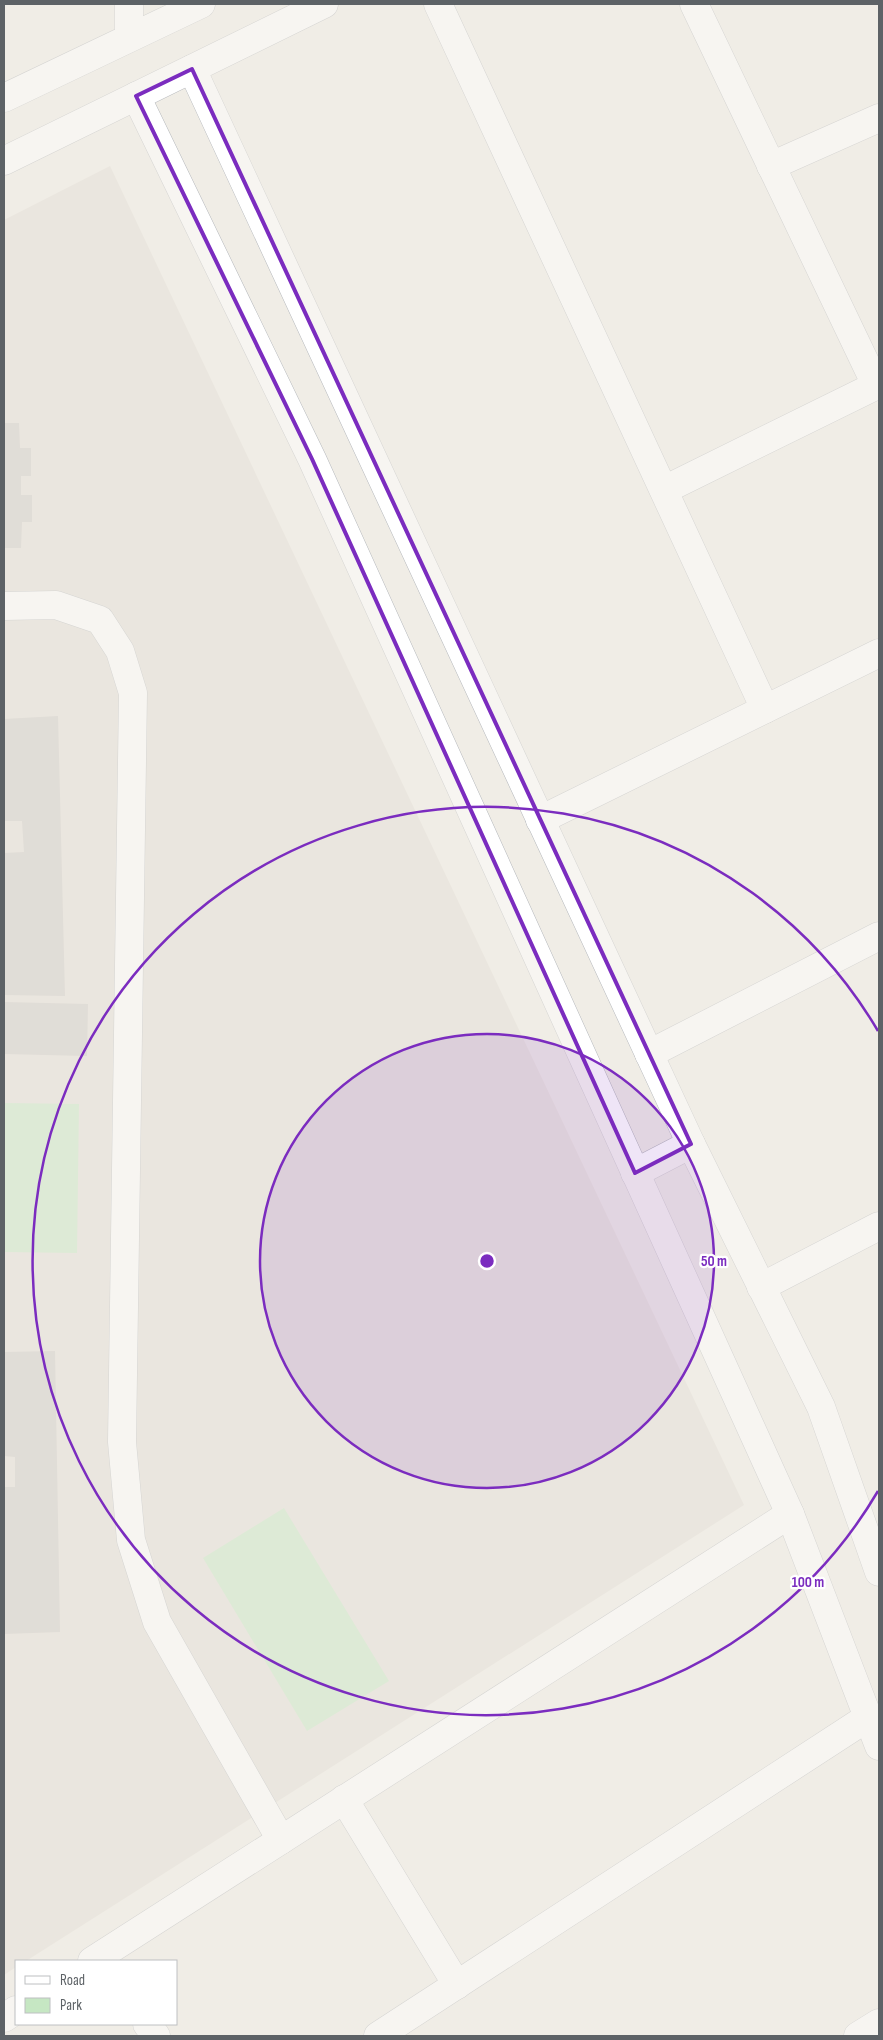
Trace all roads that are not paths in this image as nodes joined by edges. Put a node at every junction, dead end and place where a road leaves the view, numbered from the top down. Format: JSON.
{"nodes":[{"id":1,"x":128,"y":4,"type":"edge"},
{"id":2,"x":201,"y":4,"type":"edge"},
{"id":3,"x":324,"y":4,"type":"edge"},
{"id":4,"x":438,"y":4,"type":"edge"},
{"id":5,"x":694,"y":4,"type":"edge"},
{"id":6,"x":129,"y":36,"type":"junction"},
{"id":7,"x":192,"y":68,"type":"junction"},
{"id":8,"x":136,"y":96,"type":"junction"},
{"id":9,"x":4,"y":98,"type":"edge"},
{"id":10,"x":879,"y":118,"type":"edge"},
{"id":11,"x":4,"y":161,"type":"edge"},
{"id":12,"x":771,"y":166,"type":"junction"},
{"id":13,"x":878,"y":385,"type":"edge"},
{"id":14,"x":664,"y":490,"type":"junction"},
{"id":15,"x":4,"y":606,"type":"edge"},
{"id":16,"x":879,"y":653,"type":"edge"},
{"id":17,"x":765,"y":708,"type":"junction"},
{"id":18,"x":540,"y":820,"type":"junction"},
{"id":19,"x":879,"y":936,"type":"edge"},
{"id":20,"x":649,"y":1054,"type":"junction"},
{"id":21,"x":691,"y":1144,"type":"junction"},
{"id":22,"x":635,"y":1173,"type":"junction"},
{"id":23,"x":879,"y":1226,"type":"edge"},
{"id":24,"x":761,"y":1287,"type":"junction"},
{"id":25,"x":790,"y":1514,"type":"junction"},
{"id":26,"x":879,"y":1572,"type":"edge"},
{"id":27,"x":870,"y":1716,"type":"junction"},
{"id":28,"x":879,"y":1746,"type":"edge"},
{"id":29,"x":344,"y":1799,"type":"junction"},
{"id":30,"x":281,"y":1840,"type":"junction"},
{"id":31,"x":98,"y":1960,"type":"edge"},
{"id":32,"x":457,"y":1985,"type":"junction"},
{"id":33,"x":15,"y":2011,"type":"edge"},
{"id":34,"x":4,"y":2018,"type":"edge"},
{"id":35,"x":879,"y":2023,"type":"edge"},
{"id":36,"x":148,"y":2025,"type":"edge"},
{"id":37,"x":156,"y":2036,"type":"edge"},
{"id":38,"x":378,"y":2036,"type":"edge"},
{"id":39,"x":858,"y":2036,"type":"edge"}],
"edges":[{"from":1,"to":6,"type":"street"},
{"from":2,"to":6,"type":"street"},
{"from":3,"to":7,"type":"street"},
{"from":4,"to":14,"type":"street"},
{"from":5,"to":12,"type":"street"},
{"from":6,"to":9,"type":"street"},
{"from":7,"to":8,"type":"street"},
{"from":7,"to":18,"type":"street"},
{"from":8,"to":11,"type":"street"},
{"from":8,"to":22,"type":"street"},
{"from":10,"to":12,"type":"street"},
{"from":12,"to":13,"type":"street"},
{"from":13,"to":14,"type":"street"},
{"from":14,"to":17,"type":"street"},
{"from":15,"to":30,"type":"street"},
{"from":16,"to":17,"type":"street"},
{"from":17,"to":18,"type":"street"},
{"from":18,"to":20,"type":"street"},
{"from":19,"to":20,"type":"street"},
{"from":20,"to":21,"type":"street"},
{"from":21,"to":22,"type":"street"},
{"from":21,"to":24,"type":"street"},
{"from":22,"to":25,"type":"street"},
{"from":23,"to":24,"type":"street"},
{"from":24,"to":26,"type":"street"},
{"from":25,"to":27,"type":"street"},
{"from":25,"to":29,"type":"street"},
{"from":27,"to":28,"type":"street"},
{"from":27,"to":32,"type":"street"},
{"from":29,"to":30,"type":"street"},
{"from":29,"to":32,"type":"street"},
{"from":30,"to":31,"type":"street"},
{"from":32,"to":38,"type":"street"},
{"from":33,"to":34,"type":"street"},
{"from":35,"to":39,"type":"street"},
{"from":36,"to":37,"type":"street"}]}
